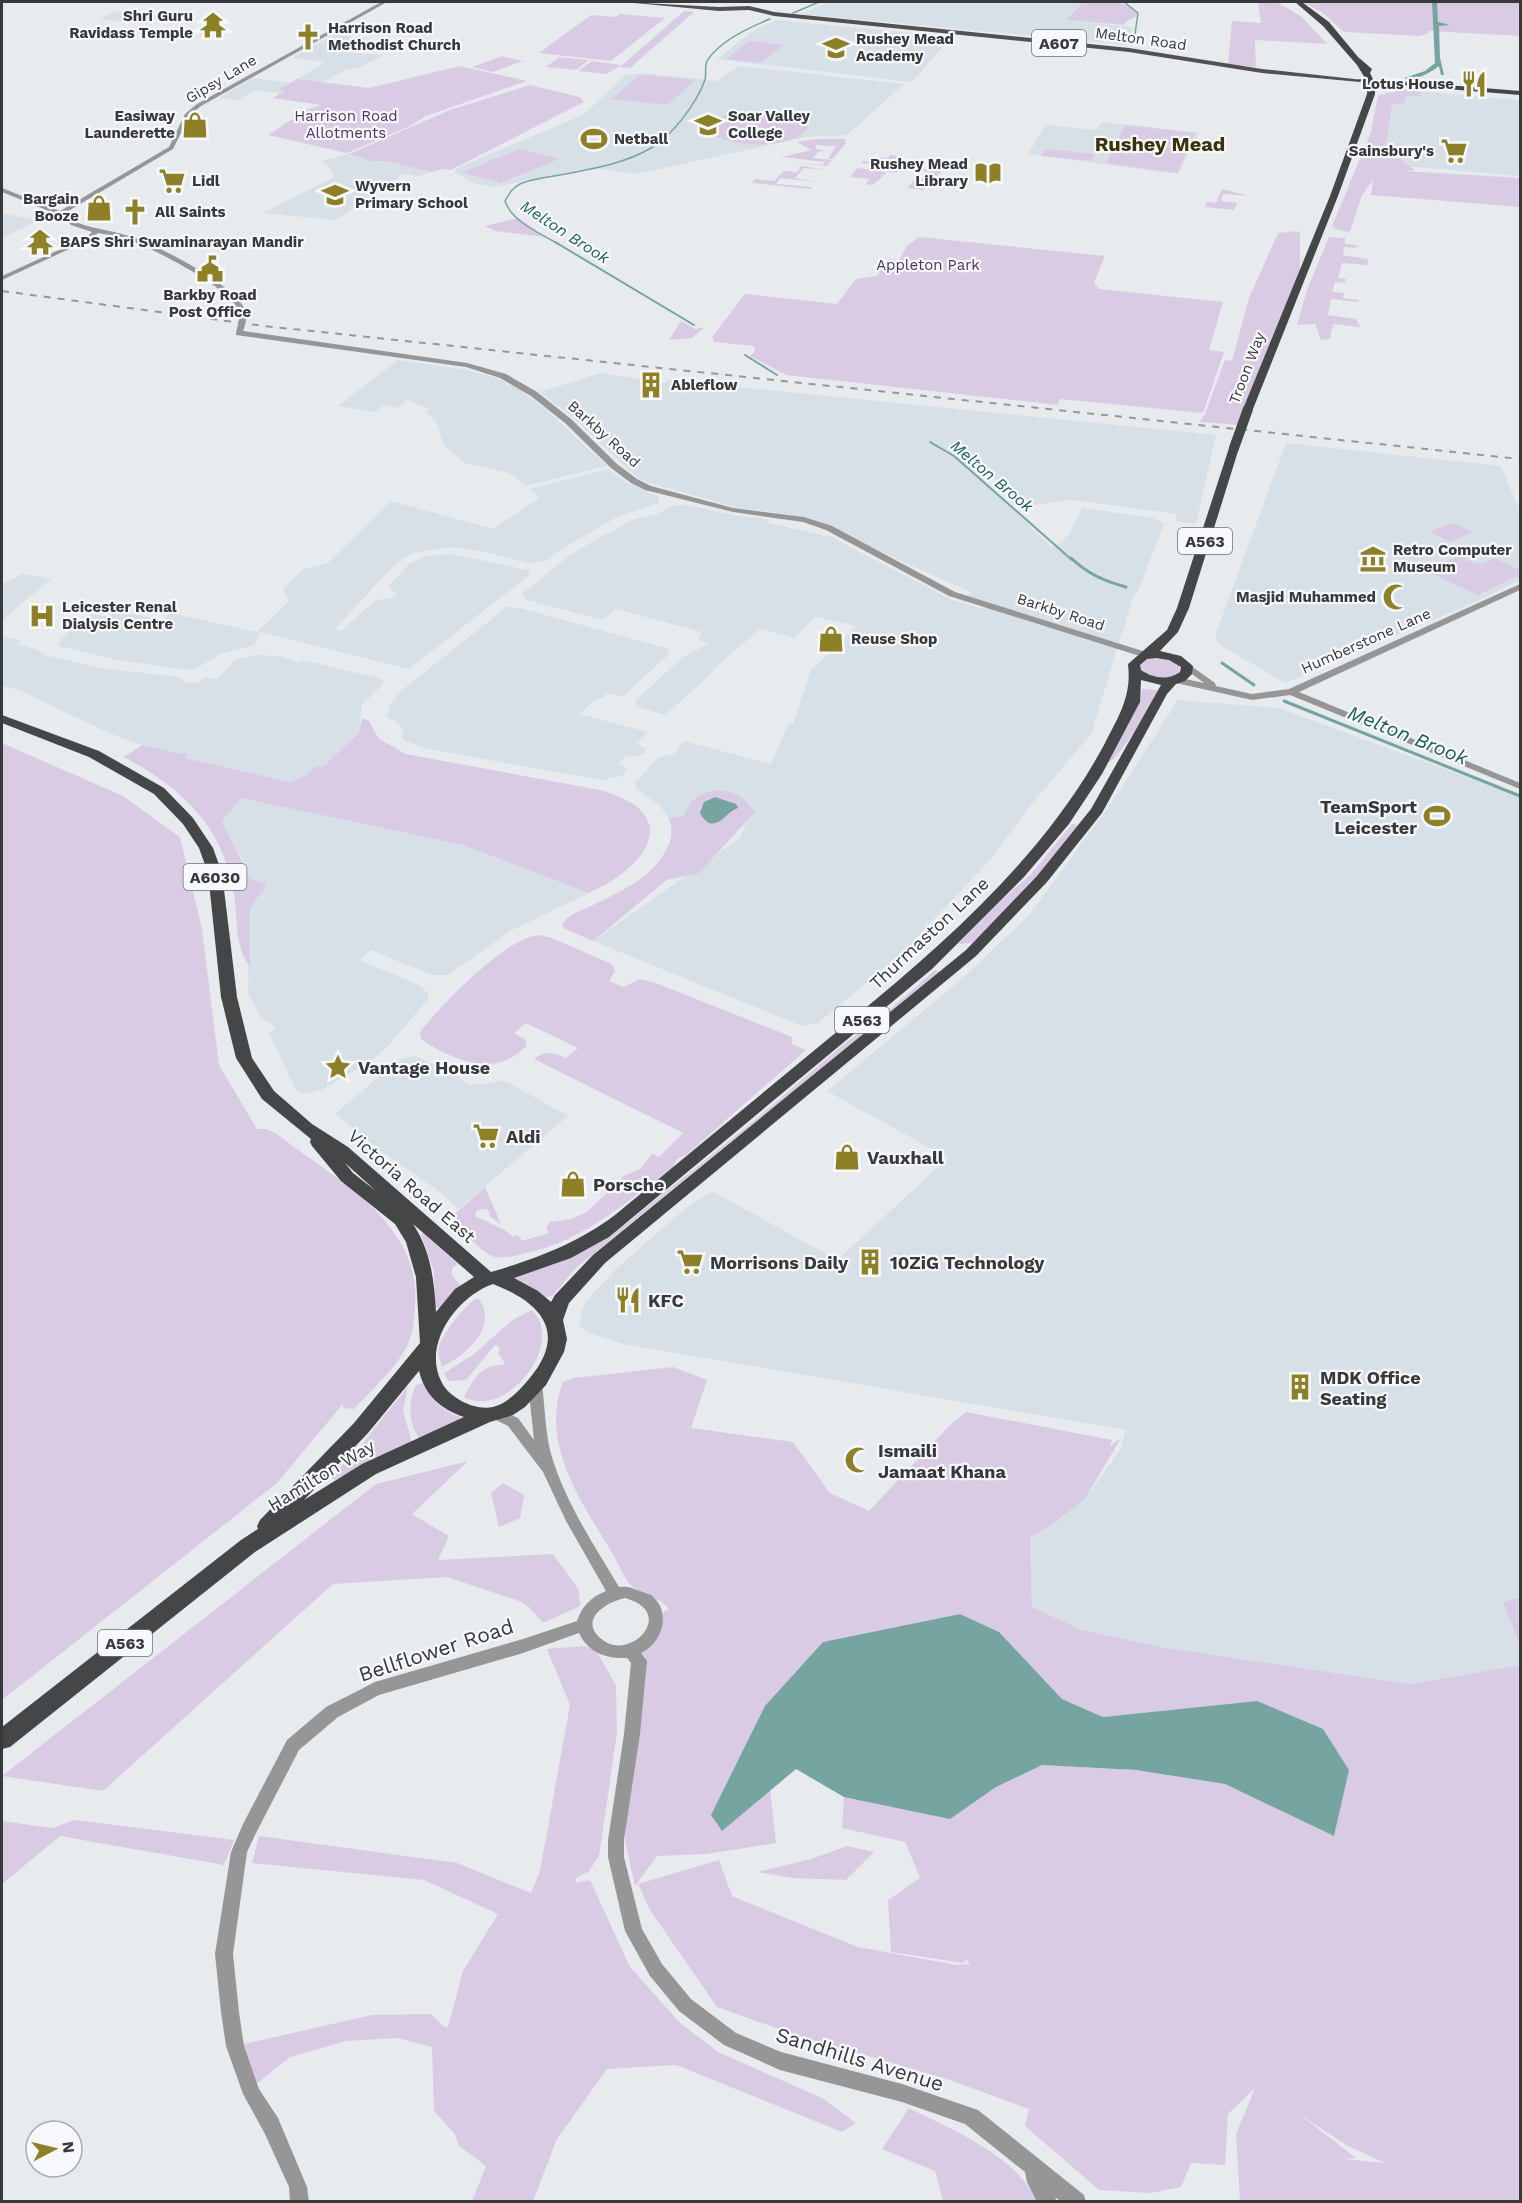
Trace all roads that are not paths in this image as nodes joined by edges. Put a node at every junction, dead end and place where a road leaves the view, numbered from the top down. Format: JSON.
{"nodes":[{"id":1,"x":384,"y":2,"type":"edge"},
{"id":2,"x":627,"y":2,"type":"edge"},
{"id":3,"x":1298,"y":2,"type":"edge"},
{"id":4,"x":671,"y":6,"type":"junction"},
{"id":5,"x":696,"y":9,"type":"junction"},
{"id":6,"x":738,"y":11,"type":"junction"},
{"id":7,"x":755,"y":12,"type":"junction"},
{"id":8,"x":785,"y":18,"type":"junction"},
{"id":9,"x":868,"y":25,"type":"junction"},
{"id":10,"x":1017,"y":39,"type":"junction"},
{"id":11,"x":1047,"y":45,"type":"junction"},
{"id":12,"x":1358,"y":62,"type":"junction"},
{"id":13,"x":1230,"y":69,"type":"junction"},
{"id":14,"x":1393,"y":82,"type":"junction"},
{"id":15,"x":1372,"y":83,"type":"junction"},
{"id":16,"x":1360,"y":84,"type":"junction"},
{"id":17,"x":1412,"y":88,"type":"junction"},
{"id":18,"x":1371,"y":94,"type":"junction"},
{"id":19,"x":1521,"y":94,"type":"edge"},
{"id":20,"x":1360,"y":100,"type":"dead end"},
{"id":21,"x":1361,"y":118,"type":"junction"},
{"id":22,"x":2,"y":190,"type":"edge"},
{"id":23,"x":81,"y":202,"type":"junction"},
{"id":24,"x":71,"y":207,"type":"junction"},
{"id":25,"x":46,"y":208,"type":"junction"},
{"id":26,"x":59,"y":214,"type":"junction"},
{"id":27,"x":71,"y":216,"type":"junction"},
{"id":28,"x":93,"y":231,"type":"junction"},
{"id":29,"x":123,"y":235,"type":"junction"},
{"id":30,"x":2,"y":278,"type":"edge"},
{"id":31,"x":1521,"y":587,"type":"edge"},
{"id":32,"x":1172,"y":632,"type":"junction"},
{"id":33,"x":1110,"y":644,"type":"junction"},
{"id":34,"x":1147,"y":655,"type":"junction"},
{"id":35,"x":1185,"y":664,"type":"junction"},
{"id":36,"x":1134,"y":669,"type":"junction"},
{"id":37,"x":1173,"y":680,"type":"junction"},
{"id":38,"x":1218,"y":689,"type":"junction"},
{"id":39,"x":1291,"y":692,"type":"junction"},
{"id":40,"x":2,"y":718,"type":"edge"},
{"id":41,"x":1521,"y":786,"type":"edge"},
{"id":42,"x":306,"y":1128,"type":"junction"},
{"id":43,"x":491,"y":1278,"type":"junction"},
{"id":44,"x":554,"y":1320,"type":"junction"},
{"id":45,"x":427,"y":1347,"type":"junction"},
{"id":46,"x":535,"y":1384,"type":"junction"},
{"id":47,"x":491,"y":1415,"type":"junction"},
{"id":48,"x":554,"y":1476,"type":"junction"},
{"id":49,"x":248,"y":1546,"type":"junction"},
{"id":50,"x":615,"y":1593,"type":"junction"},
{"id":51,"x":585,"y":1625,"type":"junction"},
{"id":52,"x":630,"y":1651,"type":"junction"},
{"id":53,"x":2,"y":1740,"type":"edge"},
{"id":54,"x":1034,"y":2169,"type":"junction"},
{"id":55,"x":300,"y":2202,"type":"edge"},
{"id":56,"x":1048,"y":2202,"type":"edge"},
{"id":57,"x":1077,"y":2202,"type":"edge"}],
"edges":[{"from":1,"to":23,"type":"street","name":"Gipsy Lane"},
{"from":2,"to":4,"type":"main road","number":"A607"},
{"from":3,"to":12,"type":"highway"},
{"from":4,"to":5,"type":"main road","number":"A607"},
{"from":4,"to":6,"type":"main road","number":"A607"},
{"from":5,"to":6,"type":"main road","number":"A607"},
{"from":5,"to":8,"type":"main road"},
{"from":6,"to":7,"type":"main road","number":"A607"},
{"from":7,"to":8,"type":"main road","name":"Melton Road","number":"A607"},
{"from":7,"to":9,"type":"main road","name":"Melton Road","number":"A607"},
{"from":8,"to":9,"type":"main road","name":"Melton Road","number":"A607"},
{"from":9,"to":10,"type":"main road","name":"Melton Road","number":"A607"},
{"from":9,"to":11,"type":"main road","name":"Melton Road","number":"A607"},
{"from":10,"to":11,"type":"main road"},
{"from":10,"to":13,"type":"main road","name":"Melton Road","number":"A607"},
{"from":11,"to":13,"type":"main road","name":"Melton Road","number":"A607"},
{"from":12,"to":14,"type":"highway"},
{"from":12,"to":15,"type":"highway"},
{"from":12,"to":16,"type":"highway"},
{"from":13,"to":16,"type":"main road","name":"Melton Road","number":"A607"},
{"from":14,"to":15,"type":"highway","name":"Melton Road","number":"A607"},
{"from":14,"to":19,"type":"highway","name":"Melton Road","number":"A607"},
{"from":15,"to":16,"type":"highway","name":"Melton Road","number":"A607"},
{"from":15,"to":17,"type":"highway","name":"Melton Road","number":"A607"},
{"from":15,"to":18,"type":"highway","name":"Troon Way"},
{"from":17,"to":18,"type":"highway","name":"Melton Road","number":"A607"},
{"from":17,"to":19,"type":"highway","name":"Melton Road","number":"A607"},
{"from":18,"to":21,"type":"highway","name":"Troon Way"},
{"from":20,"to":21,"type":"highway","name":"Troon Way"},
{"from":21,"to":32,"type":"highway","name":"Troon Way","number":"A563","bridge":true},
{"from":22,"to":25,"type":"street"},
{"from":23,"to":24,"type":"street","name":"Gipsy Lane"},
{"from":23,"to":27,"type":"street","name":"Gipsy Lane"},
{"from":24,"to":25,"type":"street"},
{"from":24,"to":26,"type":"street","name":"Gipsy Lane"},
{"from":25,"to":26,"type":"street"},
{"from":26,"to":27,"type":"street"},
{"from":26,"to":28,"type":"street"},
{"from":27,"to":28,"type":"street"},
{"from":28,"to":29,"type":"street"},
{"from":28,"to":29,"type":"street","name":"Barkby Road"},
{"from":28,"to":30,"type":"street"},
{"from":29,"to":33,"type":"street","name":"Barkby Road"},
{"from":31,"to":39,"type":"street","name":"Humberstone Lane"},
{"from":32,"to":34,"type":"highway","name":"Troon Way","number":"A563"},
{"from":32,"to":35,"type":"highway"},
{"from":33,"to":34,"type":"street","name":"Barkby Road"},
{"from":33,"to":36,"type":"street","name":"Barkby Road"},
{"from":34,"to":35,"type":"highway"},
{"from":34,"to":36,"type":"highway","name":"Troon Way"},
{"from":35,"to":37,"type":"highway","name":"Thurmaston Lane"},
{"from":35,"to":38,"type":"street","name":"Humberstone Lane"},
{"from":36,"to":37,"type":"highway"},
{"from":36,"to":43,"type":"highway","name":"Thurmaston Lane","number":"A563"},
{"from":37,"to":38,"type":"street","name":"Humberstone Lane"},
{"from":37,"to":44,"type":"highway","name":"Thurmaston Lane","number":"A563"},
{"from":38,"to":39,"type":"street","name":"Humberstone Lane"},
{"from":39,"to":41,"type":"street"},
{"from":40,"to":42,"type":"highway","name":"Victoria Road East","number":"A6030"},
{"from":42,"to":43,"type":"highway","name":"Victoria Road East","number":"A6030"},
{"from":42,"to":45,"type":"highway","name":"Victoria Road East","number":"A6030"},
{"from":43,"to":44,"type":"highway"},
{"from":43,"to":45,"type":"highway","number":"A563"},
{"from":44,"to":46,"type":"highway","number":"A563"},
{"from":45,"to":47,"type":"highway"},
{"from":45,"to":49,"type":"highway","name":"Hamilton Way","number":"A563"},
{"from":46,"to":47,"type":"highway","number":"A563"},
{"from":46,"to":48,"type":"street"},
{"from":47,"to":48,"type":"street"},
{"from":47,"to":49,"type":"highway","name":"Hamilton Way","number":"A563"},
{"from":48,"to":50,"type":"street"},
{"from":49,"to":53,"type":"highway","name":"Hamilton Way","number":"A563"},
{"from":50,"to":51,"type":"street"},
{"from":50,"to":52,"type":"street"},
{"from":51,"to":52,"type":"street"},
{"from":51,"to":55,"type":"street","name":"Bellflower Road"},
{"from":52,"to":54,"type":"street","name":"Sandhills Avenue"},
{"from":54,"to":56,"type":"street","name":"Sandhills Avenue"},
{"from":54,"to":57,"type":"street","name":"Sandhills Avenue"}]}
